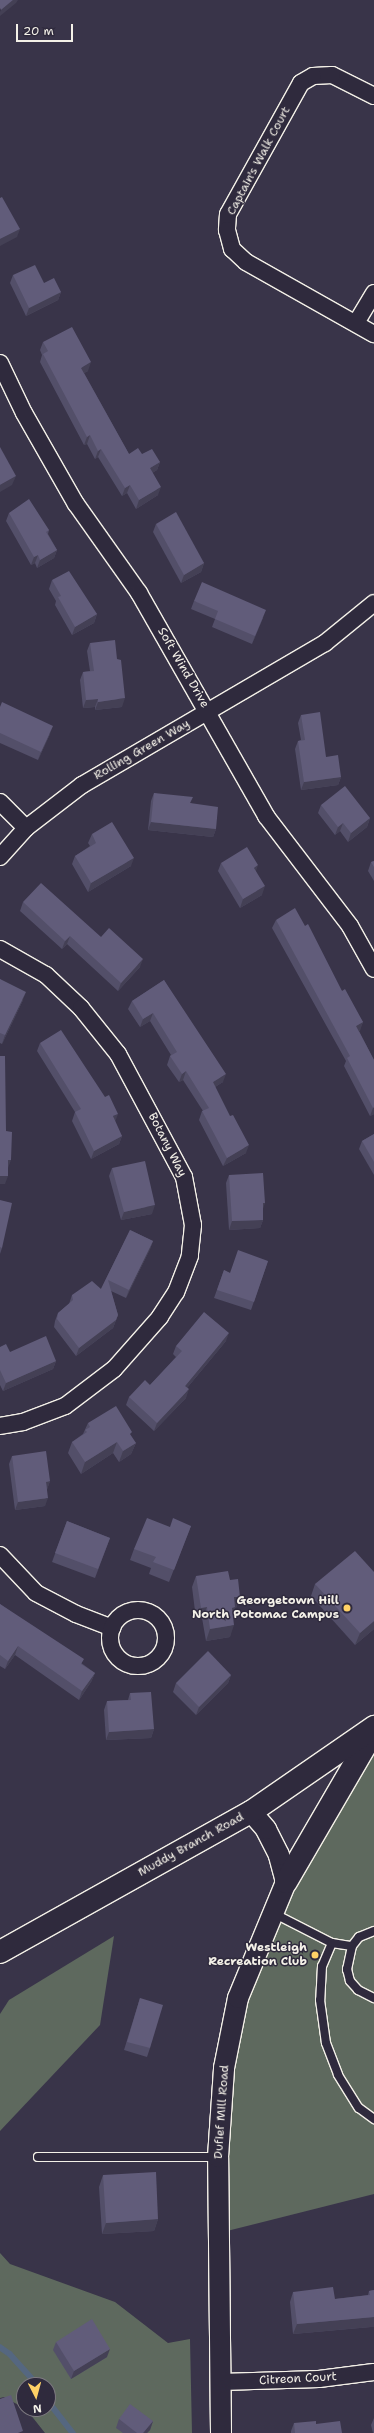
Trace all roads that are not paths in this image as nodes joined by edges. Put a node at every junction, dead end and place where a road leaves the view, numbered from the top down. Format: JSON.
{"nodes":[{"id":1,"x":374,"y":96,"type":"edge"},
{"id":2,"x":374,"y":293,"type":"edge"},
{"id":3,"x":356,"y":323,"type":"junction"},
{"id":4,"x":374,"y":334,"type":"edge"},
{"id":5,"x":0,"y":362,"type":"edge"},
{"id":6,"x":374,"y":603,"type":"edge"},
{"id":7,"x":208,"y":712,"type":"junction"},
{"id":8,"x":0,"y":802,"type":"edge"},
{"id":9,"x":26,"y":828,"type":"junction"},
{"id":10,"x":0,"y":857,"type":"edge"},
{"id":11,"x":0,"y":949,"type":"edge"},
{"id":12,"x":374,"y":969,"type":"edge"},
{"id":13,"x":0,"y":1426,"type":"edge"},
{"id":14,"x":0,"y":1556,"type":"edge"},
{"id":15,"x":112,"y":1628,"type":"dead end"},
{"id":16,"x":374,"y":1727,"type":"edge"},
{"id":17,"x":374,"y":1731,"type":"edge"},
{"id":18,"x":251,"y":1812,"type":"junction"},
{"id":19,"x":286,"y":1882,"type":"junction"},
{"id":20,"x":273,"y":1913,"type":"junction"},
{"id":21,"x":374,"y":1931,"type":"edge"},
{"id":22,"x":332,"y":1943,"type":"junction"},
{"id":23,"x":352,"y":1946,"type":"junction"},
{"id":24,"x":0,"y":1952,"type":"edge"},
{"id":25,"x":374,"y":1998,"type":"edge"},
{"id":26,"x":374,"y":2119,"type":"edge"},
{"id":27,"x":38,"y":2157,"type":"dead end"},
{"id":28,"x":218,"y":2157,"type":"junction"},
{"id":29,"x":374,"y":2372,"type":"edge"},
{"id":30,"x":221,"y":2382,"type":"junction"},
{"id":31,"x":222,"y":2433,"type":"edge"}],
"edges":[{"from":1,"to":3,"type":"street","name":"Captain's Walk Court"},
{"from":2,"to":3,"type":"street"},
{"from":3,"to":4,"type":"street","name":"Captain's Walk Court"},
{"from":5,"to":7,"type":"street","name":"Soft Wind Drive"},
{"from":6,"to":7,"type":"street","name":"Rolling Green Way"},
{"from":7,"to":9,"type":"street","name":"Rolling Green Way"},
{"from":7,"to":12,"type":"street","name":"Soft Wind Drive"},
{"from":8,"to":9,"type":"street"},
{"from":9,"to":10,"type":"street","name":"Rolling Green Way"},
{"from":11,"to":13,"type":"street","name":"Botany Way"},
{"from":14,"to":15,"type":"street"},
{"from":16,"to":18,"type":"main road","name":"Muddy Branch Road"},
{"from":17,"to":19,"type":"main road"},
{"from":18,"to":19,"type":"street"},
{"from":18,"to":24,"type":"main road","name":"Muddy Branch Road"},
{"from":19,"to":20,"type":"street","name":"Dufief Mill Road"},
{"from":20,"to":22,"type":"lane"},
{"from":20,"to":28,"type":"street","name":"Dufief Mill Road"},
{"from":21,"to":23,"type":"lane"},
{"from":22,"to":23,"type":"lane"},
{"from":22,"to":26,"type":"lane"},
{"from":23,"to":25,"type":"lane"},
{"from":27,"to":28,"type":"lane"},
{"from":28,"to":30,"type":"street","name":"Dufief Mill Road"},
{"from":29,"to":30,"type":"street","name":"Citreon Court"},
{"from":30,"to":31,"type":"street","name":"Dufief Mill Road"}]}
